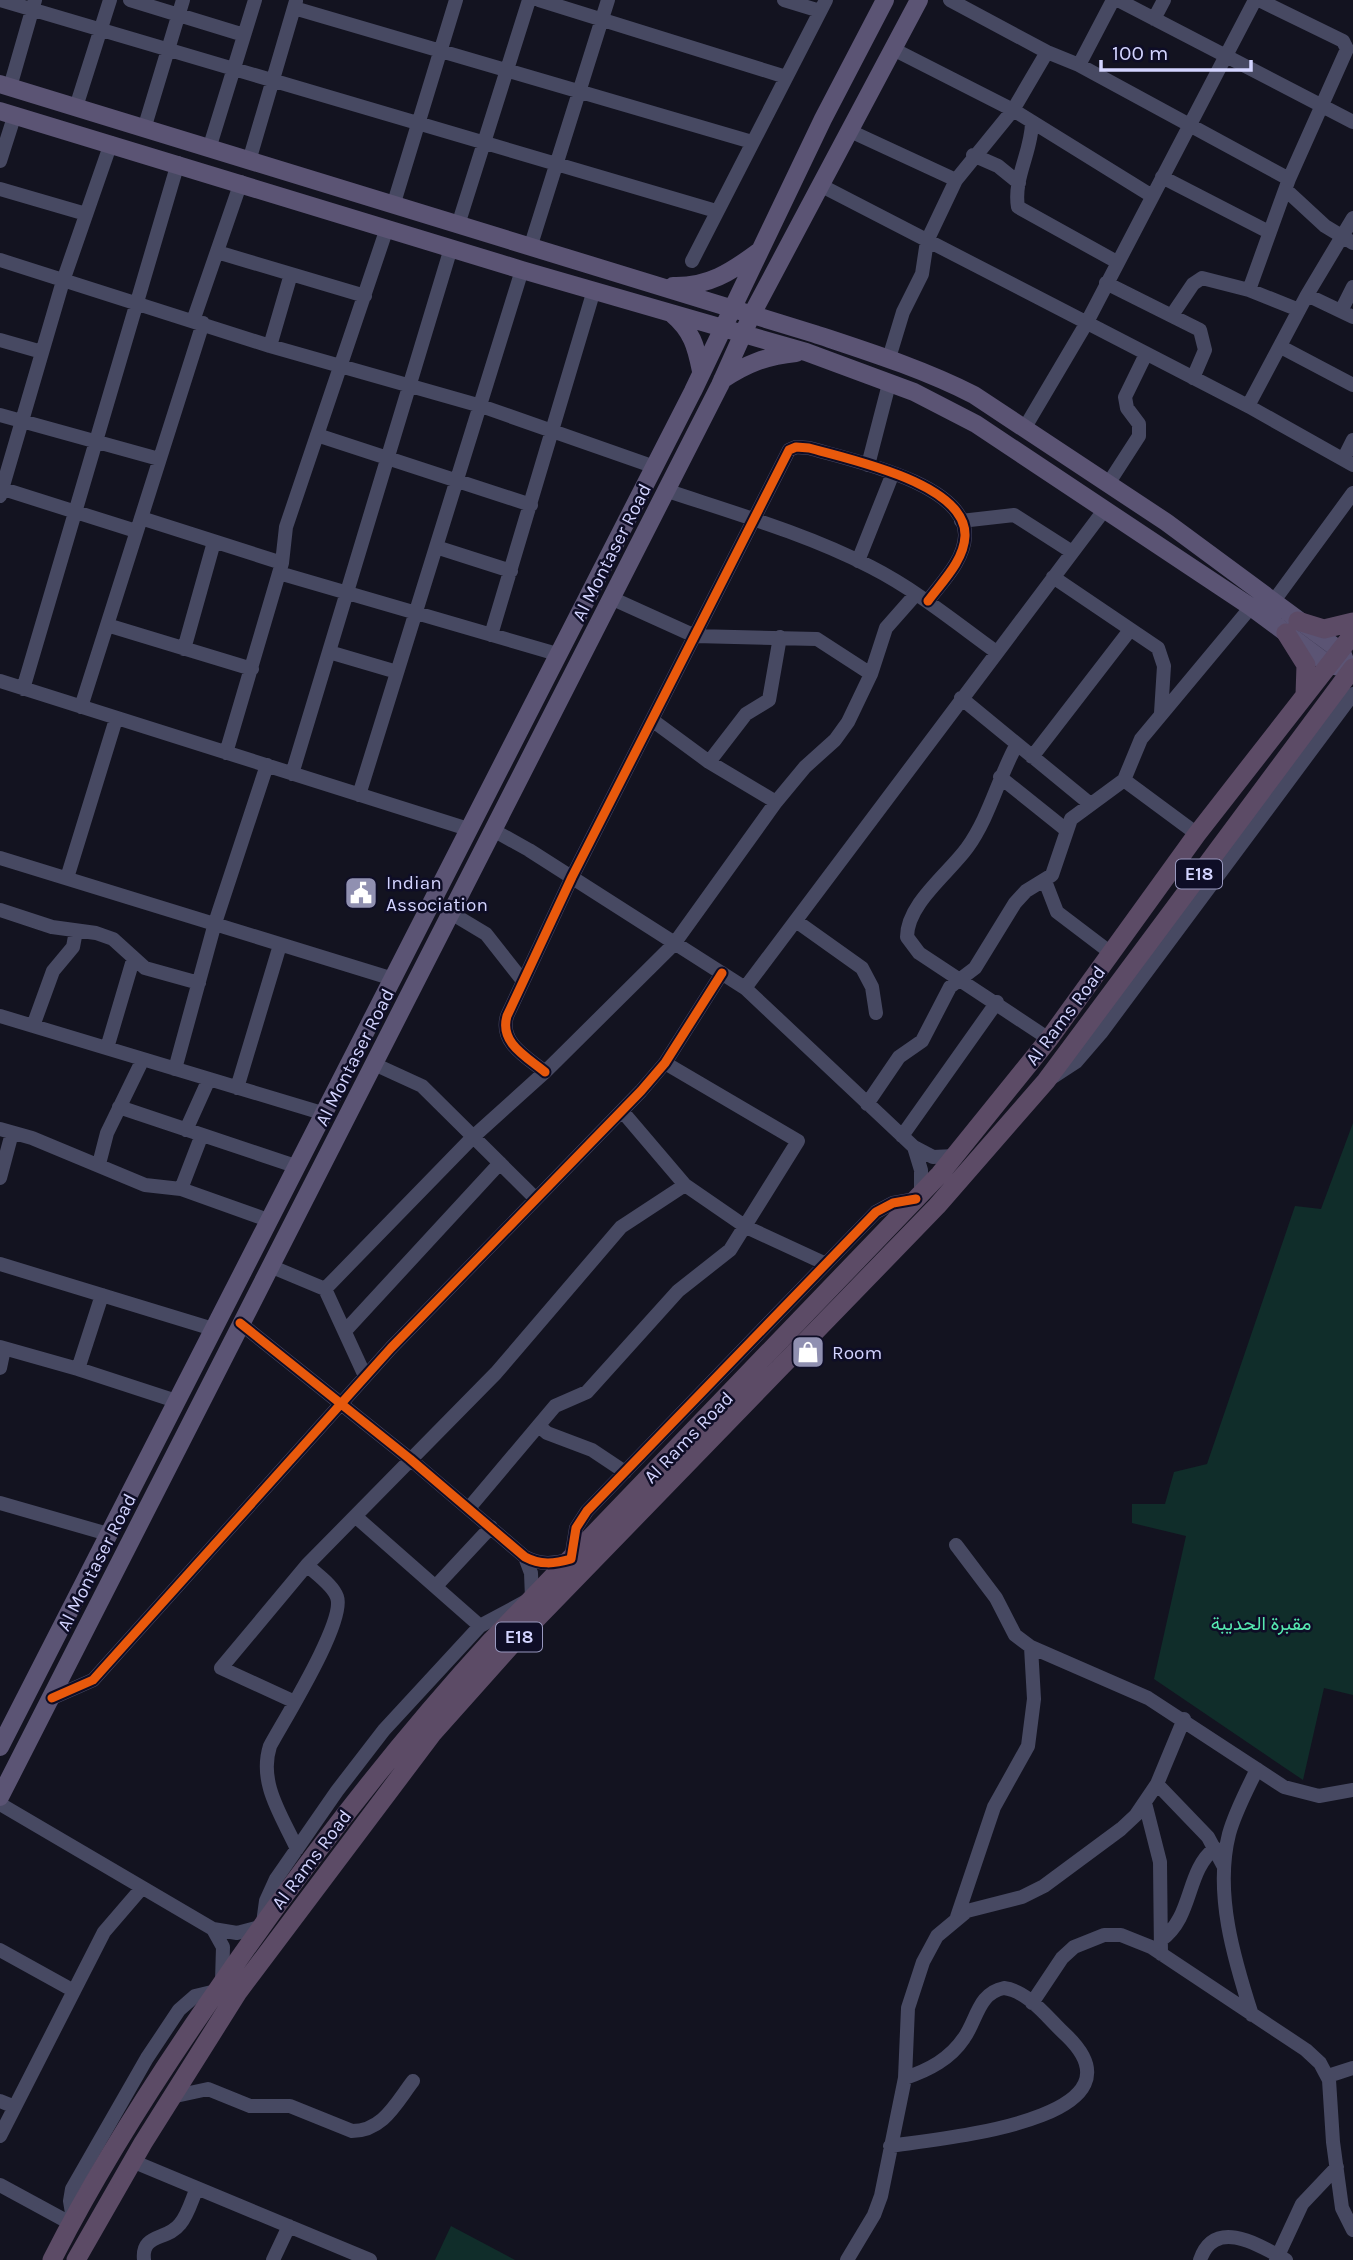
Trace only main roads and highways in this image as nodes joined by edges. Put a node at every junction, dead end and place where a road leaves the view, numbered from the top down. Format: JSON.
{"nodes":[{"id":1,"x":886,"y":0,"type":"edge"},
{"id":2,"x":919,"y":0,"type":"edge"},
{"id":3,"x":5,"y":86,"type":"edge"},
{"id":4,"x":7,"y":113,"type":"edge"},
{"id":5,"x":761,"y":250,"type":"junction"},
{"id":6,"x":653,"y":286,"type":"junction"},
{"id":7,"x":667,"y":310,"type":"junction"},
{"id":8,"x":731,"y":310,"type":"junction"},
{"id":9,"x":751,"y":316,"type":"junction"},
{"id":10,"x":722,"y":327,"type":"junction"},
{"id":11,"x":742,"y":335,"type":"junction"},
{"id":12,"x":806,"y":352,"type":"junction"},
{"id":13,"x":701,"y":371,"type":"junction"},
{"id":14,"x":722,"y":380,"type":"junction"},
{"id":15,"x":1105,"y":509,"type":"junction"},
{"id":16,"x":1166,"y":522,"type":"junction"},
{"id":17,"x":1353,"y":622,"type":"edge"},
{"id":18,"x":1292,"y":627,"type":"junction"},
{"id":19,"x":1353,"y":634,"type":"edge"},
{"id":20,"x":1346,"y":664,"type":"edge"},
{"id":21,"x":1304,"y":697,"type":"junction"},
{"id":22,"x":7,"y":1720,"type":"edge"},
{"id":23,"x":0,"y":1747,"type":"edge"},
{"id":24,"x":0,"y":1797,"type":"edge"},
{"id":25,"x":52,"y":2260,"type":"edge"},
{"id":26,"x":76,"y":2260,"type":"edge"}],
"edges":[{"from":1,"to":5,"type":"main road","name":"Al Montaser Road"},
{"from":2,"to":9,"type":"main road","name":"Al Montaser Road"},
{"from":3,"to":6,"type":"main road"},
{"from":4,"to":7,"type":"main road"},
{"from":5,"to":6,"type":"main road"},
{"from":5,"to":8,"type":"main road","name":"Al Montaser Road"},
{"from":6,"to":8,"type":"main road"},
{"from":7,"to":10,"type":"main road"},
{"from":7,"to":13,"type":"main road"},
{"from":8,"to":9,"type":"main road"},
{"from":8,"to":10,"type":"main road","name":"Al Montaser Road"},
{"from":9,"to":11,"type":"main road","name":"Al Montaser Road"},
{"from":9,"to":16,"type":"main road"},
{"from":10,"to":11,"type":"main road"},
{"from":10,"to":13,"type":"main road","name":"Al Montaser Road"},
{"from":11,"to":12,"type":"main road"},
{"from":11,"to":14,"type":"main road","name":"Al Montaser Road"},
{"from":12,"to":14,"type":"main road"},
{"from":12,"to":15,"type":"main road"},
{"from":13,"to":22,"type":"main road","name":"Al Montaser Road"},
{"from":14,"to":24,"type":"main road","name":"Al Montaser Road"},
{"from":15,"to":16,"type":"main road"},
{"from":15,"to":18,"type":"main road"},
{"from":16,"to":18,"type":"main road"},
{"from":17,"to":18,"type":"highway"},
{"from":18,"to":20,"type":"main road"},
{"from":18,"to":21,"type":"highway"},
{"from":19,"to":20,"type":"highway","name":"Al Rams Road","number":"E18"},
{"from":20,"to":21,"type":"highway","name":"Al Rams Road","number":"E18"},
{"from":20,"to":26,"type":"highway","name":"Al Rams Road","number":"E18"},
{"from":21,"to":25,"type":"highway","name":"Al Rams Road","number":"E18"},
{"from":22,"to":23,"type":"main road","name":"Al Montaser Road"}]}
